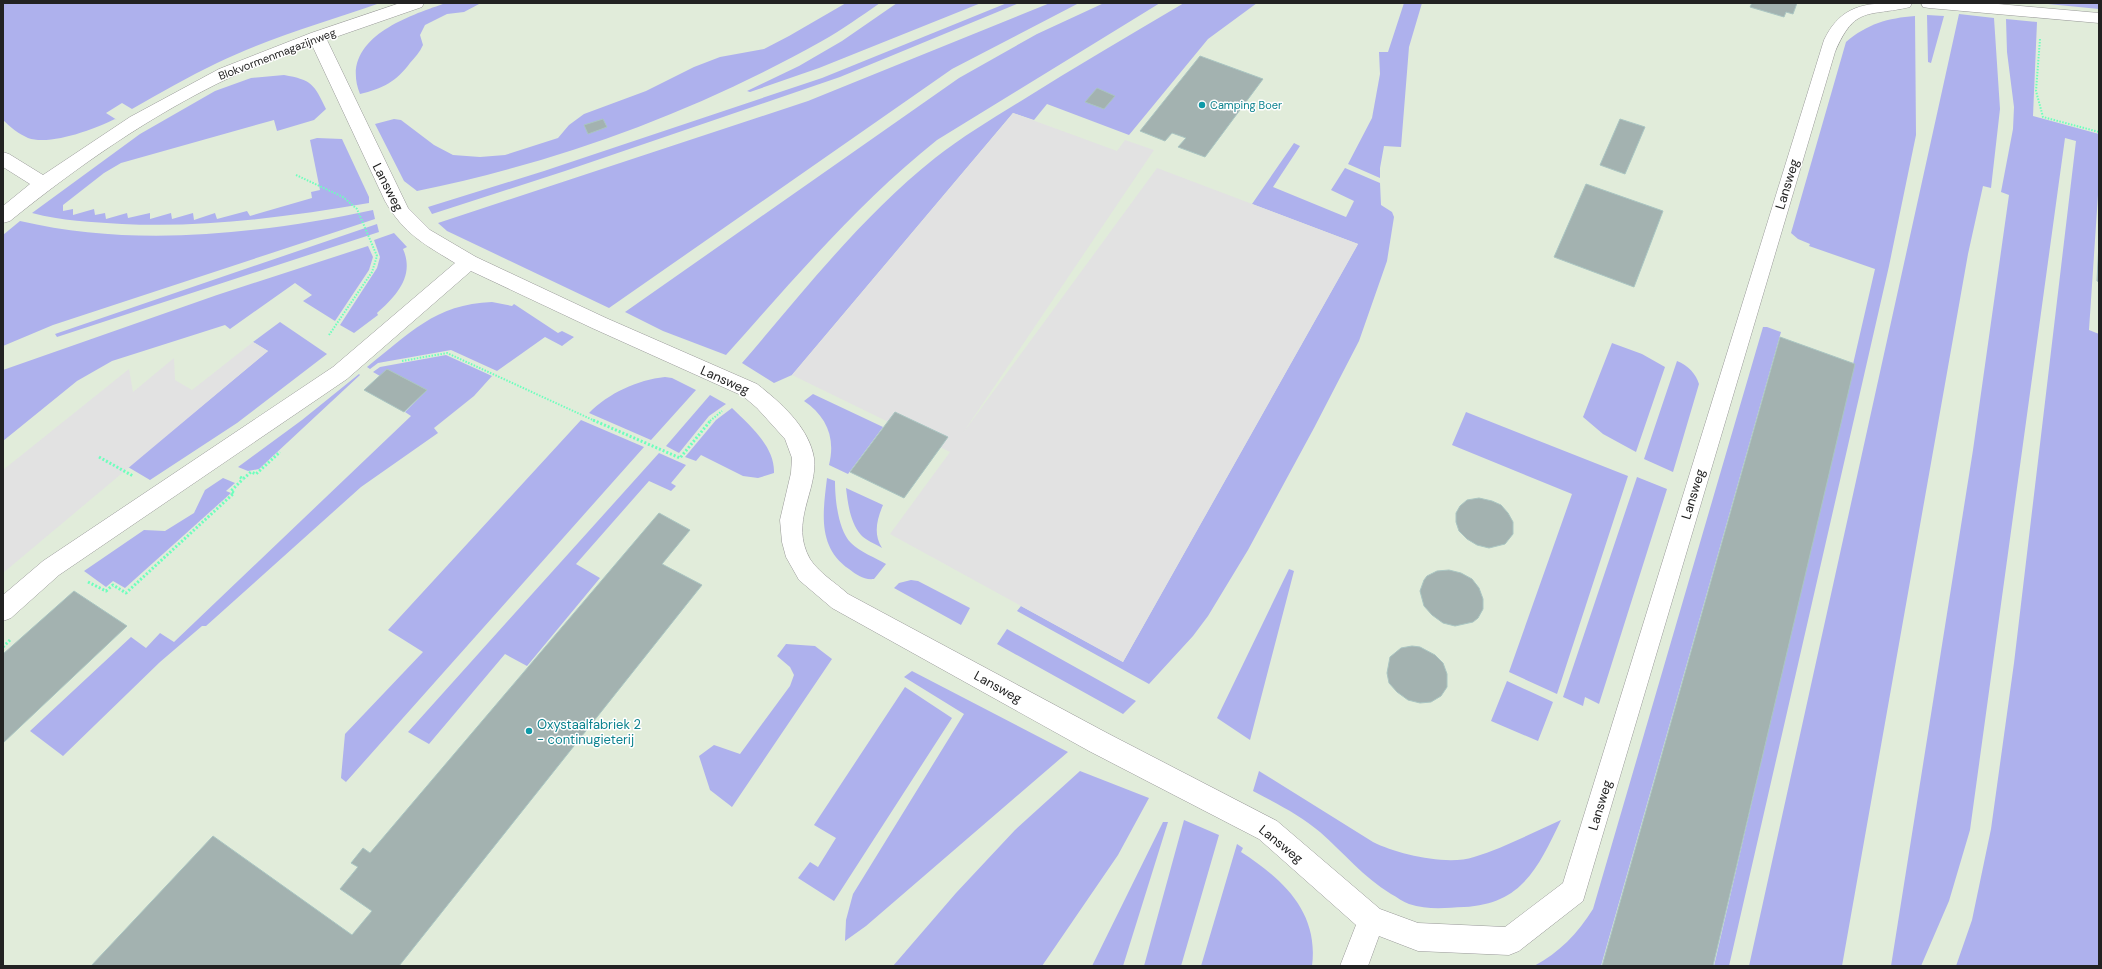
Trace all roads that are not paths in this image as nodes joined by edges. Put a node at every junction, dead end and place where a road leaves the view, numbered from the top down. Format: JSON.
{"nodes":[{"id":1,"x":416,"y":3,"type":"edge"},
{"id":2,"x":1894,"y":3,"type":"edge"},
{"id":3,"x":1929,"y":3,"type":"edge"},
{"id":4,"x":2099,"y":18,"type":"edge"},
{"id":5,"x":317,"y":37,"type":"junction"},
{"id":6,"x":3,"y":158,"type":"edge"},
{"id":7,"x":43,"y":184,"type":"junction"},
{"id":8,"x":3,"y":216,"type":"edge"},
{"id":9,"x":469,"y":262,"type":"junction"},
{"id":10,"x":3,"y":610,"type":"edge"},
{"id":11,"x":1371,"y":920,"type":"junction"},
{"id":12,"x":1354,"y":966,"type":"edge"}],
"edges":[{"from":1,"to":5,"type":"lane","name":"Blokvormenmagazijnweg"},
{"from":2,"to":11,"type":"lane","name":"Lansweg"},
{"from":3,"to":4,"type":"lane"},
{"from":5,"to":7,"type":"lane","name":"Blokvormenmagazijnweg"},
{"from":5,"to":9,"type":"lane","name":"Lansweg"},
{"from":6,"to":7,"type":"lane"},
{"from":7,"to":8,"type":"lane","name":"Blokvormenmagazijnweg"},
{"from":9,"to":10,"type":"lane"},
{"from":9,"to":11,"type":"lane","name":"Lansweg"},
{"from":11,"to":12,"type":"lane"}]}
